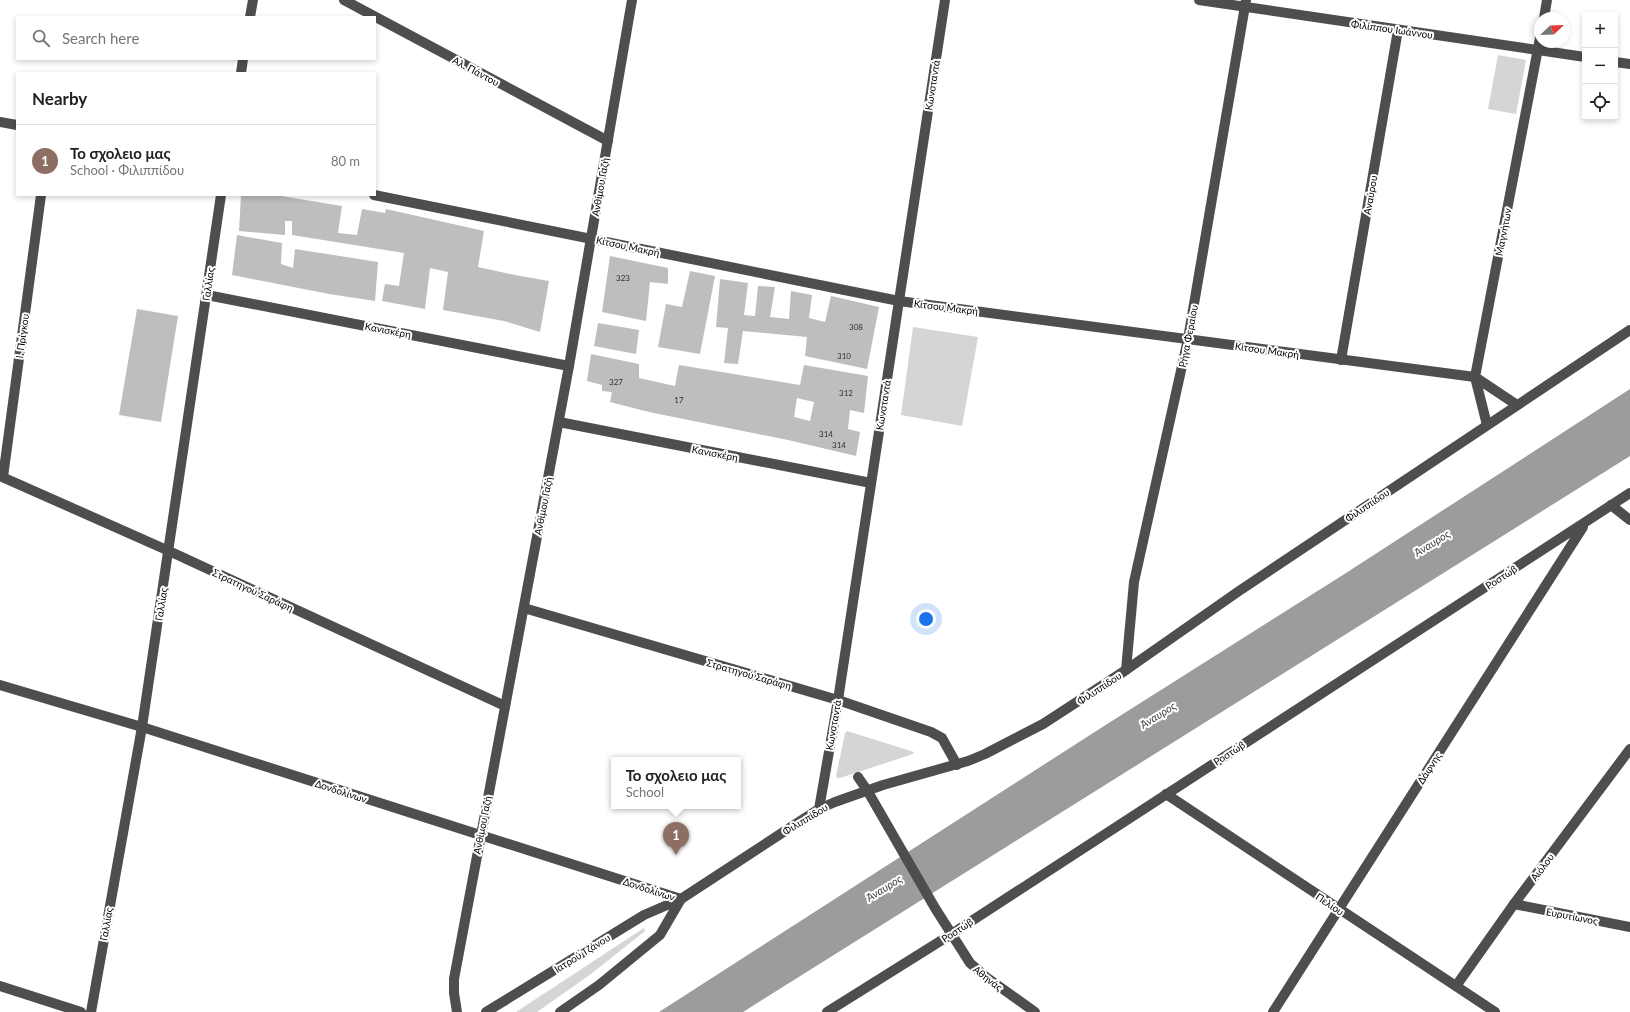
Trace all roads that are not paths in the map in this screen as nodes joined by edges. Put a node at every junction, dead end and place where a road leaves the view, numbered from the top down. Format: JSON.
{"nodes":[{"id":1,"x":253,"y":0,"type":"edge"},
{"id":2,"x":344,"y":0,"type":"edge"},
{"id":3,"x":632,"y":0,"type":"edge"},
{"id":4,"x":945,"y":0,"type":"edge"},
{"id":5,"x":1199,"y":0,"type":"edge"},
{"id":6,"x":1547,"y":0,"type":"edge"},
{"id":7,"x":1246,"y":4,"type":"edge"},
{"id":8,"x":1545,"y":12,"type":"edge"},
{"id":9,"x":250,"y":16,"type":"edge"},
{"id":10,"x":374,"y":16,"type":"edge"},
{"id":11,"x":376,"y":17,"type":"edge"},
{"id":12,"x":1398,"y":30,"type":"junction"},
{"id":13,"x":1538,"y":50,"type":"junction"},
{"id":14,"x":1582,"y":57,"type":"edge"},
{"id":15,"x":243,"y":60,"type":"edge"},
{"id":16,"x":1618,"y":62,"type":"edge"},
{"id":17,"x":1630,"y":64,"type":"edge"},
{"id":18,"x":241,"y":72,"type":"edge"},
{"id":19,"x":0,"y":122,"type":"edge"},
{"id":20,"x":16,"y":125,"type":"edge"},
{"id":21,"x":608,"y":141,"type":"junction"},
{"id":22,"x":376,"y":195,"type":"edge"},
{"id":23,"x":41,"y":196,"type":"edge"},
{"id":24,"x":222,"y":196,"type":"edge"},
{"id":25,"x":591,"y":239,"type":"junction"},
{"id":26,"x":206,"y":295,"type":"junction"},
{"id":27,"x":899,"y":301,"type":"junction"},
{"id":28,"x":1630,"y":330,"type":"edge"},
{"id":29,"x":1188,"y":339,"type":"junction"},
{"id":30,"x":1341,"y":360,"type":"junction"},
{"id":31,"x":569,"y":366,"type":"junction"},
{"id":32,"x":1476,"y":377,"type":"junction"},
{"id":33,"x":1517,"y":405,"type":"junction"},
{"id":34,"x":559,"y":422,"type":"junction"},
{"id":35,"x":1487,"y":424,"type":"junction"},
{"id":36,"x":1,"y":477,"type":"edge"},
{"id":37,"x":871,"y":483,"type":"junction"},
{"id":38,"x":1630,"y":493,"type":"edge"},
{"id":39,"x":1611,"y":505,"type":"junction"},
{"id":40,"x":1630,"y":520,"type":"edge"},
{"id":41,"x":1585,"y":523,"type":"junction"},
{"id":42,"x":169,"y":551,"type":"junction"},
{"id":43,"x":524,"y":608,"type":"junction"},
{"id":44,"x":1126,"y":670,"type":"junction"},
{"id":45,"x":0,"y":685,"type":"edge"},
{"id":46,"x":838,"y":700,"type":"junction"},
{"id":47,"x":506,"y":706,"type":"junction"},
{"id":48,"x":142,"y":727,"type":"junction"},
{"id":49,"x":1630,"y":749,"type":"edge"},
{"id":50,"x":957,"y":765,"type":"junction"},
{"id":51,"x":858,"y":777,"type":"dead end"},
{"id":52,"x":867,"y":790,"type":"junction"},
{"id":53,"x":1166,"y":794,"type":"junction"},
{"id":54,"x":819,"y":810,"type":"junction"},
{"id":55,"x":480,"y":835,"type":"junction"},
{"id":56,"x":681,"y":899,"type":"junction"},
{"id":57,"x":1514,"y":904,"type":"junction"},
{"id":58,"x":1338,"y":909,"type":"junction"},
{"id":59,"x":1630,"y":927,"type":"edge"},
{"id":60,"x":950,"y":935,"type":"junction"},
{"id":61,"x":0,"y":986,"type":"edge"},
{"id":62,"x":1456,"y":986,"type":"junction"},
{"id":63,"x":81,"y":1012,"type":"edge"},
{"id":64,"x":91,"y":1012,"type":"edge"},
{"id":65,"x":457,"y":1012,"type":"edge"},
{"id":66,"x":486,"y":1012,"type":"edge"},
{"id":67,"x":560,"y":1012,"type":"edge"},
{"id":68,"x":827,"y":1012,"type":"edge"},
{"id":69,"x":1035,"y":1012,"type":"edge"},
{"id":70,"x":1273,"y":1012,"type":"edge"},
{"id":71,"x":1496,"y":1012,"type":"edge"}],
"edges":[{"from":1,"to":9,"type":"street"},
{"from":2,"to":10,"type":"street","name":"Αλ. Πάντου"},
{"from":3,"to":21,"type":"street","name":"Ανθίμου Γαζή"},
{"from":4,"to":27,"type":"street","name":"Κωνσταντά"},
{"from":5,"to":7,"type":"street","name":"Φιλίππου Ιωάννου"},
{"from":6,"to":8,"type":"street"},
{"from":7,"to":12,"type":"street","name":"Φιλίππου Ιωάννου"},
{"from":7,"to":29,"type":"street","name":"Ρήγα Φεραίου"},
{"from":11,"to":21,"type":"street","name":"Αλ. Πάντου"},
{"from":12,"to":13,"type":"street","name":"Φιλίππου Ιωάννου"},
{"from":12,"to":30,"type":"street","name":"Αναύρου"},
{"from":13,"to":14,"type":"street","name":"Φιλίππου Ιωάννου"},
{"from":13,"to":32,"type":"street","name":"Μαγνήτων"},
{"from":15,"to":18,"type":"street"},
{"from":16,"to":17,"type":"street"},
{"from":19,"to":20,"type":"street"},
{"from":21,"to":25,"type":"street","name":"Ανθίμου Γαζή"},
{"from":22,"to":25,"type":"street","name":"Κίτσου Μακρή"},
{"from":23,"to":36,"type":"street","name":"Ι. Πρίγκου"},
{"from":24,"to":26,"type":"street","name":"Γαλλίας"},
{"from":25,"to":27,"type":"street","name":"Κίτσου Μακρή"},
{"from":25,"to":31,"type":"street","name":"Ανθίμου Γαζή"},
{"from":26,"to":31,"type":"street","name":"Κανισκέρη"},
{"from":26,"to":42,"type":"street","name":"Γαλλίας"},
{"from":27,"to":29,"type":"street","name":"Κίτσου Μακρή"},
{"from":27,"to":37,"type":"street","name":"Κωνσταντά"},
{"from":28,"to":33,"type":"street","name":"Φιλιππίδου"},
{"from":29,"to":30,"type":"street","name":"Κίτσου Μακρή"},
{"from":29,"to":44,"type":"street","name":"Ρήγα Φεραίου"},
{"from":30,"to":32,"type":"street","name":"Κίτσου Μακρή"},
{"from":31,"to":34,"type":"street","name":"Ανθίμου Γαζή"},
{"from":32,"to":33,"type":"street","name":"Κίτσου Μακρή"},
{"from":32,"to":35,"type":"street","name":"Μαγνήτων"},
{"from":33,"to":35,"type":"street","name":"Φιλιππίδου"},
{"from":34,"to":37,"type":"street","name":"Κανισκέρη"},
{"from":34,"to":43,"type":"street","name":"Ανθίμου Γαζή"},
{"from":35,"to":44,"type":"street","name":"Φιλιππίδου"},
{"from":36,"to":42,"type":"street","name":"Στρατηγού Σαράφη"},
{"from":37,"to":46,"type":"street","name":"Κωνσταντά"},
{"from":38,"to":39,"type":"street","name":"Ροστώβ"},
{"from":39,"to":40,"type":"street"},
{"from":39,"to":41,"type":"street","name":"Ροστώβ"},
{"from":41,"to":53,"type":"street","name":"Ροστώβ"},
{"from":41,"to":58,"type":"street","name":"Δάφνης"},
{"from":42,"to":47,"type":"street","name":"Στρατηγού Σαράφη"},
{"from":42,"to":48,"type":"street","name":"Γαλλίας"},
{"from":43,"to":46,"type":"street","name":"Στρατηγού Σαράφη"},
{"from":43,"to":47,"type":"street","name":"Ανθίμου Γαζή"},
{"from":44,"to":50,"type":"street","name":"Φιλιππίδου"},
{"from":45,"to":48,"type":"street","name":"Δονδολίνων"},
{"from":46,"to":50,"type":"street","name":"Στρατηγού Σαράφη"},
{"from":46,"to":54,"type":"street","name":"Κωνσταντά"},
{"from":47,"to":55,"type":"street","name":"Ανθίμου Γαζή"},
{"from":48,"to":55,"type":"street","name":"Δονδολίνων"},
{"from":48,"to":64,"type":"street","name":"Γαλλίας"},
{"from":49,"to":57,"type":"street","name":"Αιόλου"},
{"from":50,"to":52,"type":"street","name":"Φιλιππίδου"},
{"from":51,"to":52,"type":"street","name":"Αθηνάς"},
{"from":52,"to":54,"type":"street","name":"Φιλιππίδου"},
{"from":52,"to":60,"type":"street","name":"Αθηνάς"},
{"from":53,"to":58,"type":"street","name":"Πελίου"},
{"from":53,"to":60,"type":"street","name":"Ροστώβ"},
{"from":54,"to":56,"type":"street","name":"Φιλιππίδου"},
{"from":55,"to":56,"type":"street","name":"Δονδολίνων"},
{"from":55,"to":65,"type":"street","name":"Ανθίμου Γαζή"},
{"from":56,"to":66,"type":"street","name":"Ιατρού Τζάνου"},
{"from":56,"to":67,"type":"street","name":"Φιλιππίδου"},
{"from":57,"to":59,"type":"street","name":"Ευρυτίωνος"},
{"from":57,"to":62,"type":"street","name":"Αιόλου"},
{"from":58,"to":62,"type":"street","name":"Πελίου"},
{"from":58,"to":70,"type":"street","name":"Δάφνης"},
{"from":60,"to":68,"type":"street","name":"Ροστώβ"},
{"from":60,"to":69,"type":"street","name":"Αθηνάς"},
{"from":61,"to":63,"type":"street"},
{"from":62,"to":71,"type":"street","name":"Πελίου"}]}
